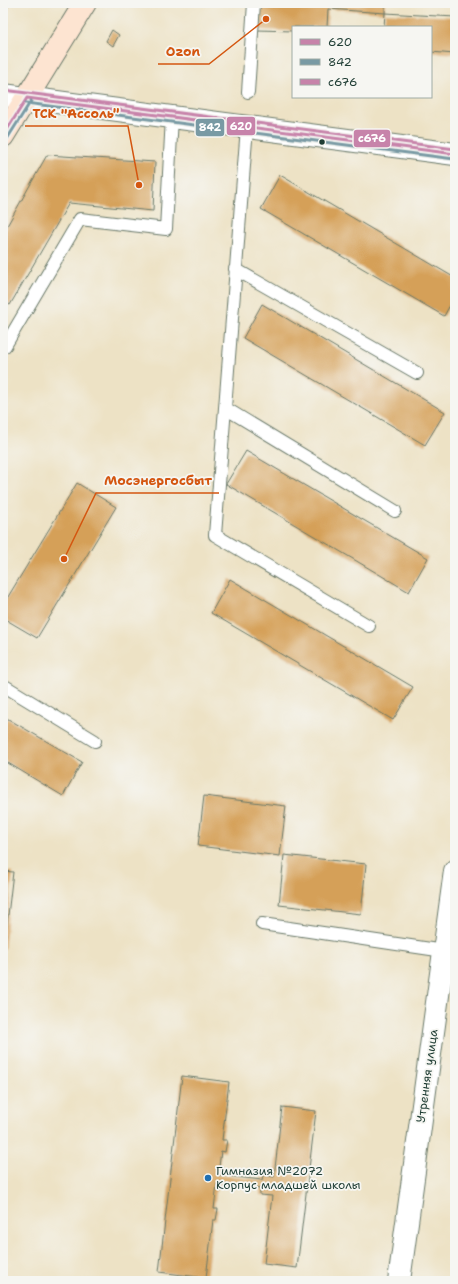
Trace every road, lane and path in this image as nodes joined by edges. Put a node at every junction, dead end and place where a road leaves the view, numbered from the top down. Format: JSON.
{"nodes":[{"id":1,"x":85,"y":3,"type":"edge"},
{"id":2,"x":254,"y":3,"type":"edge"},
{"id":3,"x":248,"y":92,"type":"dead end"},
{"id":4,"x":3,"y":95,"type":"edge"},
{"id":5,"x":27,"y":98,"type":"junction"},
{"id":6,"x":172,"y":117,"type":"junction"},
{"id":7,"x":247,"y":127,"type":"junction"},
{"id":8,"x":3,"y":136,"type":"edge"},
{"id":9,"x":455,"y":154,"type":"edge"},
{"id":10,"x":235,"y":269,"type":"junction"},
{"id":11,"x":3,"y":345,"type":"edge"},
{"id":12,"x":417,"y":373,"type":"dead end"},
{"id":13,"x":224,"y":408,"type":"junction"},
{"id":14,"x":395,"y":511,"type":"dead end"},
{"id":15,"x":369,"y":626,"type":"dead end"},
{"id":16,"x":3,"y":685,"type":"edge"},
{"id":17,"x":95,"y":741,"type":"dead end"},
{"id":18,"x":455,"y":871,"type":"edge"},
{"id":19,"x":262,"y":924,"type":"dead end"},
{"id":20,"x":444,"y":951,"type":"junction"},
{"id":21,"x":399,"y":1281,"type":"edge"}],
"edges":[{"from":1,"to":5,"type":"main road"},
{"from":2,"to":3,"type":"lane"},
{"from":4,"to":5,"type":"street"},
{"from":5,"to":6,"type":"street"},
{"from":5,"to":8,"type":"main road"},
{"from":6,"to":7,"type":"street"},
{"from":6,"to":11,"type":"lane"},
{"from":7,"to":9,"type":"street"},
{"from":7,"to":10,"type":"lane"},
{"from":10,"to":12,"type":"lane"},
{"from":10,"to":13,"type":"lane"},
{"from":13,"to":14,"type":"lane"},
{"from":13,"to":15,"type":"lane"},
{"from":16,"to":17,"type":"lane"},
{"from":18,"to":20,"type":"street","name":"Утренняя улица"},
{"from":19,"to":20,"type":"lane"},
{"from":20,"to":21,"type":"street","name":"Утренняя улица"}]}
